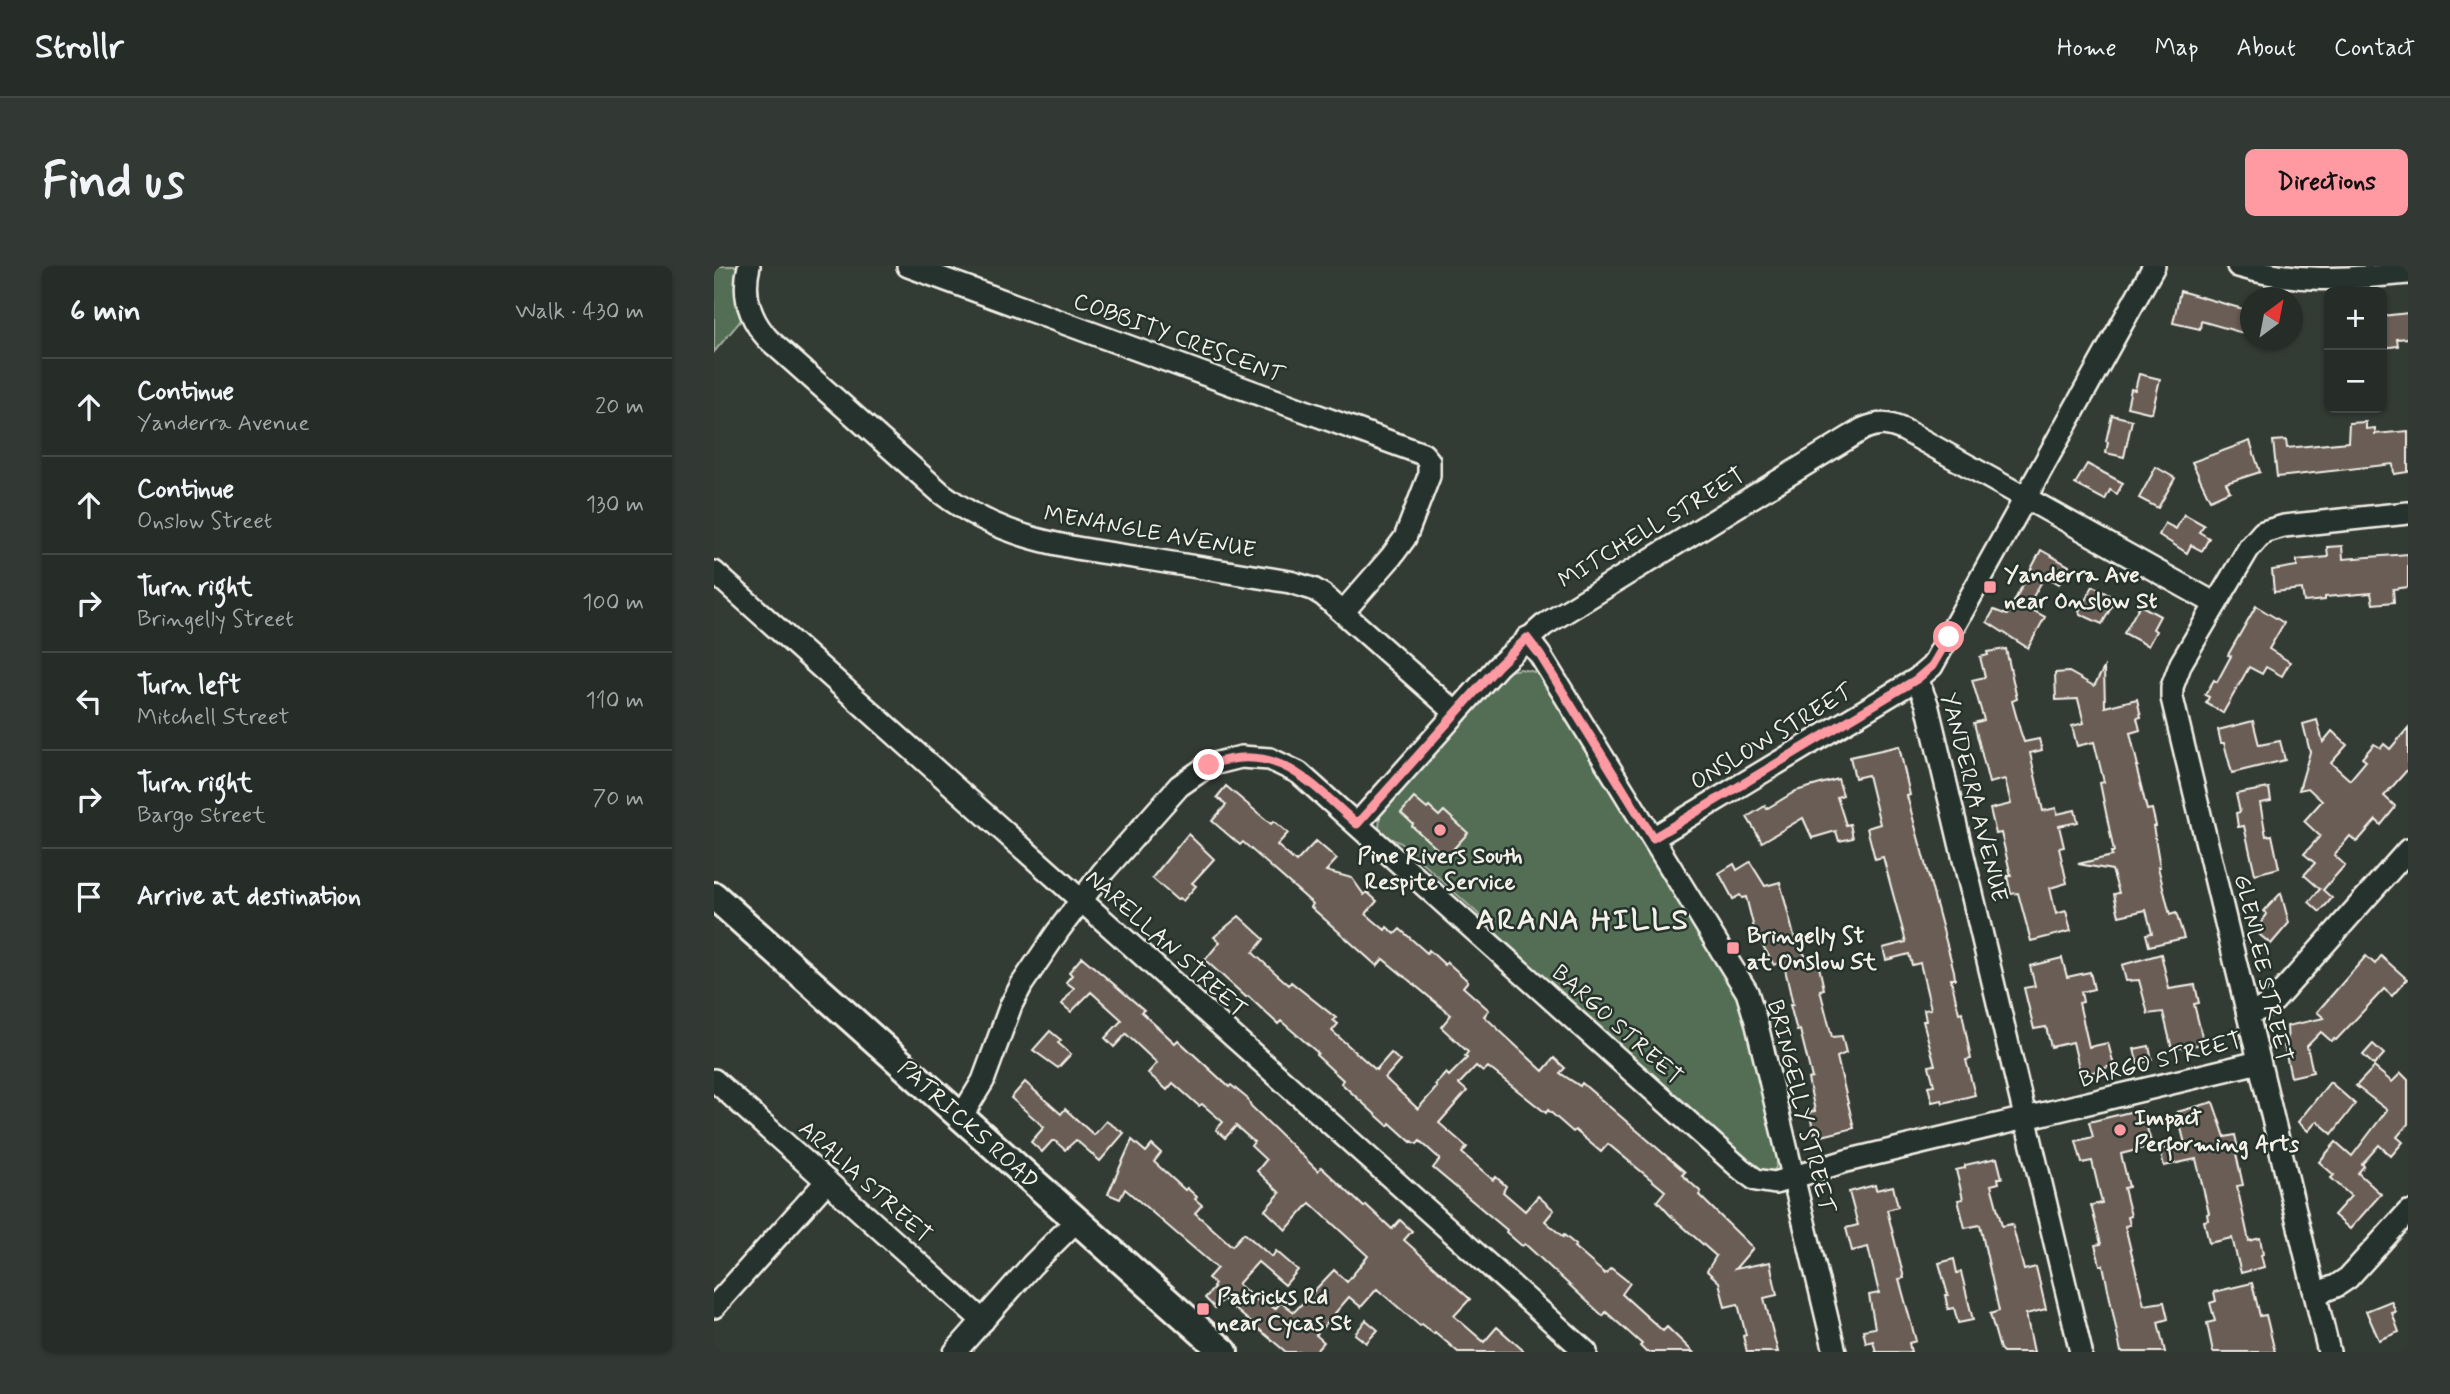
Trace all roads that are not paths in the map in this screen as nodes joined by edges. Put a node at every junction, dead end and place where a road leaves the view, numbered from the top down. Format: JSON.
{"nodes":[{"id":1,"x":749,"y":266,"type":"edge"},
{"id":2,"x":908,"y":266,"type":"edge"},
{"id":3,"x":2154,"y":266,"type":"edge"},
{"id":4,"x":2238,"y":266,"type":"edge"},
{"id":5,"x":2403,"y":271,"type":"edge"},
{"id":6,"x":2026,"y":498,"type":"junction"},
{"id":7,"x":2408,"y":513,"type":"edge"},
{"id":8,"x":714,"y":572,"type":"edge"},
{"id":9,"x":2214,"y":603,"type":"junction"},
{"id":10,"x":1344,"y":611,"type":"junction"},
{"id":11,"x":1527,"y":638,"type":"junction"},
{"id":12,"x":1917,"y":679,"type":"junction"},
{"id":13,"x":1456,"y":713,"type":"junction"},
{"id":14,"x":1357,"y":824,"type":"junction"},
{"id":15,"x":1653,"y":838,"type":"junction"},
{"id":16,"x":2408,"y":850,"type":"edge"},
{"id":17,"x":714,"y":896,"type":"edge"},
{"id":18,"x":1081,"y":900,"type":"junction"},
{"id":19,"x":2248,"y":1013,"type":"junction"},
{"id":20,"x":2259,"y":1062,"type":"junction"},
{"id":21,"x":714,"y":1080,"type":"edge"},
{"id":22,"x":961,"y":1117,"type":"junction"},
{"id":23,"x":2025,"y":1118,"type":"junction"},
{"id":24,"x":1793,"y":1178,"type":"junction"},
{"id":25,"x":827,"y":1181,"type":"junction"},
{"id":26,"x":2408,"y":1212,"type":"edge"},
{"id":27,"x":1077,"y":1220,"type":"junction"},
{"id":28,"x":2315,"y":1294,"type":"junction"},
{"id":29,"x":714,"y":1307,"type":"edge"},
{"id":30,"x":983,"y":1321,"type":"junction"},
{"id":31,"x":955,"y":1352,"type":"edge"},
{"id":32,"x":1224,"y":1352,"type":"edge"},
{"id":33,"x":1586,"y":1352,"type":"edge"},
{"id":34,"x":1835,"y":1352,"type":"edge"},
{"id":35,"x":2081,"y":1352,"type":"edge"},
{"id":36,"x":2329,"y":1352,"type":"edge"}],
"edges":[{"from":1,"to":10,"type":"street","name":"MENANGLE AVENUE"},
{"from":2,"to":10,"type":"street","name":"COBBITY CRESCENT"},
{"from":3,"to":6,"type":"street","name":"YANDERRA AVENUE"},
{"from":4,"to":5,"type":"street"},
{"from":6,"to":9,"type":"street"},
{"from":6,"to":11,"type":"street","name":"MITCHELL STREET"},
{"from":6,"to":12,"type":"street","name":"YANDERRA AVENUE"},
{"from":7,"to":9,"type":"street","name":"GLENLEE STREET"},
{"from":8,"to":18,"type":"street","name":"NARELLAN STREET"},
{"from":9,"to":19,"type":"street","name":"GLENLEE STREET"},
{"from":10,"to":13,"type":"street","name":"MENANGLE AVENUE"},
{"from":11,"to":13,"type":"street","name":"MITCHELL STREET"},
{"from":11,"to":15,"type":"street","name":"BRINGELLY STREET"},
{"from":12,"to":15,"type":"street","name":"ONSLOW STREET"},
{"from":12,"to":23,"type":"street","name":"YANDERRA AVENUE"},
{"from":13,"to":14,"type":"street","name":"MITCHELL STREET"},
{"from":14,"to":18,"type":"street","name":"BARGO STREET"},
{"from":14,"to":24,"type":"street","name":"BARGO STREET"},
{"from":15,"to":24,"type":"street","name":"BRINGELLY STREET"},
{"from":16,"to":19,"type":"street"},
{"from":17,"to":22,"type":"main road","name":"PATRICKS ROAD"},
{"from":18,"to":22,"type":"street","name":"BARGO STREET"},
{"from":18,"to":33,"type":"street","name":"NARELLAN STREET"},
{"from":19,"to":20,"type":"street","name":"GLENLEE STREET"},
{"from":20,"to":23,"type":"street","name":"BARGO STREET"},
{"from":20,"to":28,"type":"street","name":"GLENLEE STREET"},
{"from":21,"to":25,"type":"street","name":"ARALIA STREET"},
{"from":22,"to":27,"type":"main road","name":"PATRICKS ROAD"},
{"from":23,"to":24,"type":"street","name":"BARGO STREET"},
{"from":23,"to":35,"type":"street","name":"YANDERRA AVENUE"},
{"from":24,"to":34,"type":"street","name":"BRINGELLY STREET"},
{"from":25,"to":29,"type":"street"},
{"from":25,"to":30,"type":"street","name":"ARALIA STREET"},
{"from":26,"to":28,"type":"street"},
{"from":27,"to":30,"type":"street"},
{"from":27,"to":32,"type":"main road","name":"PATRICKS ROAD"},
{"from":28,"to":36,"type":"street","name":"GLENLEE STREET"},
{"from":30,"to":31,"type":"street"}]}
